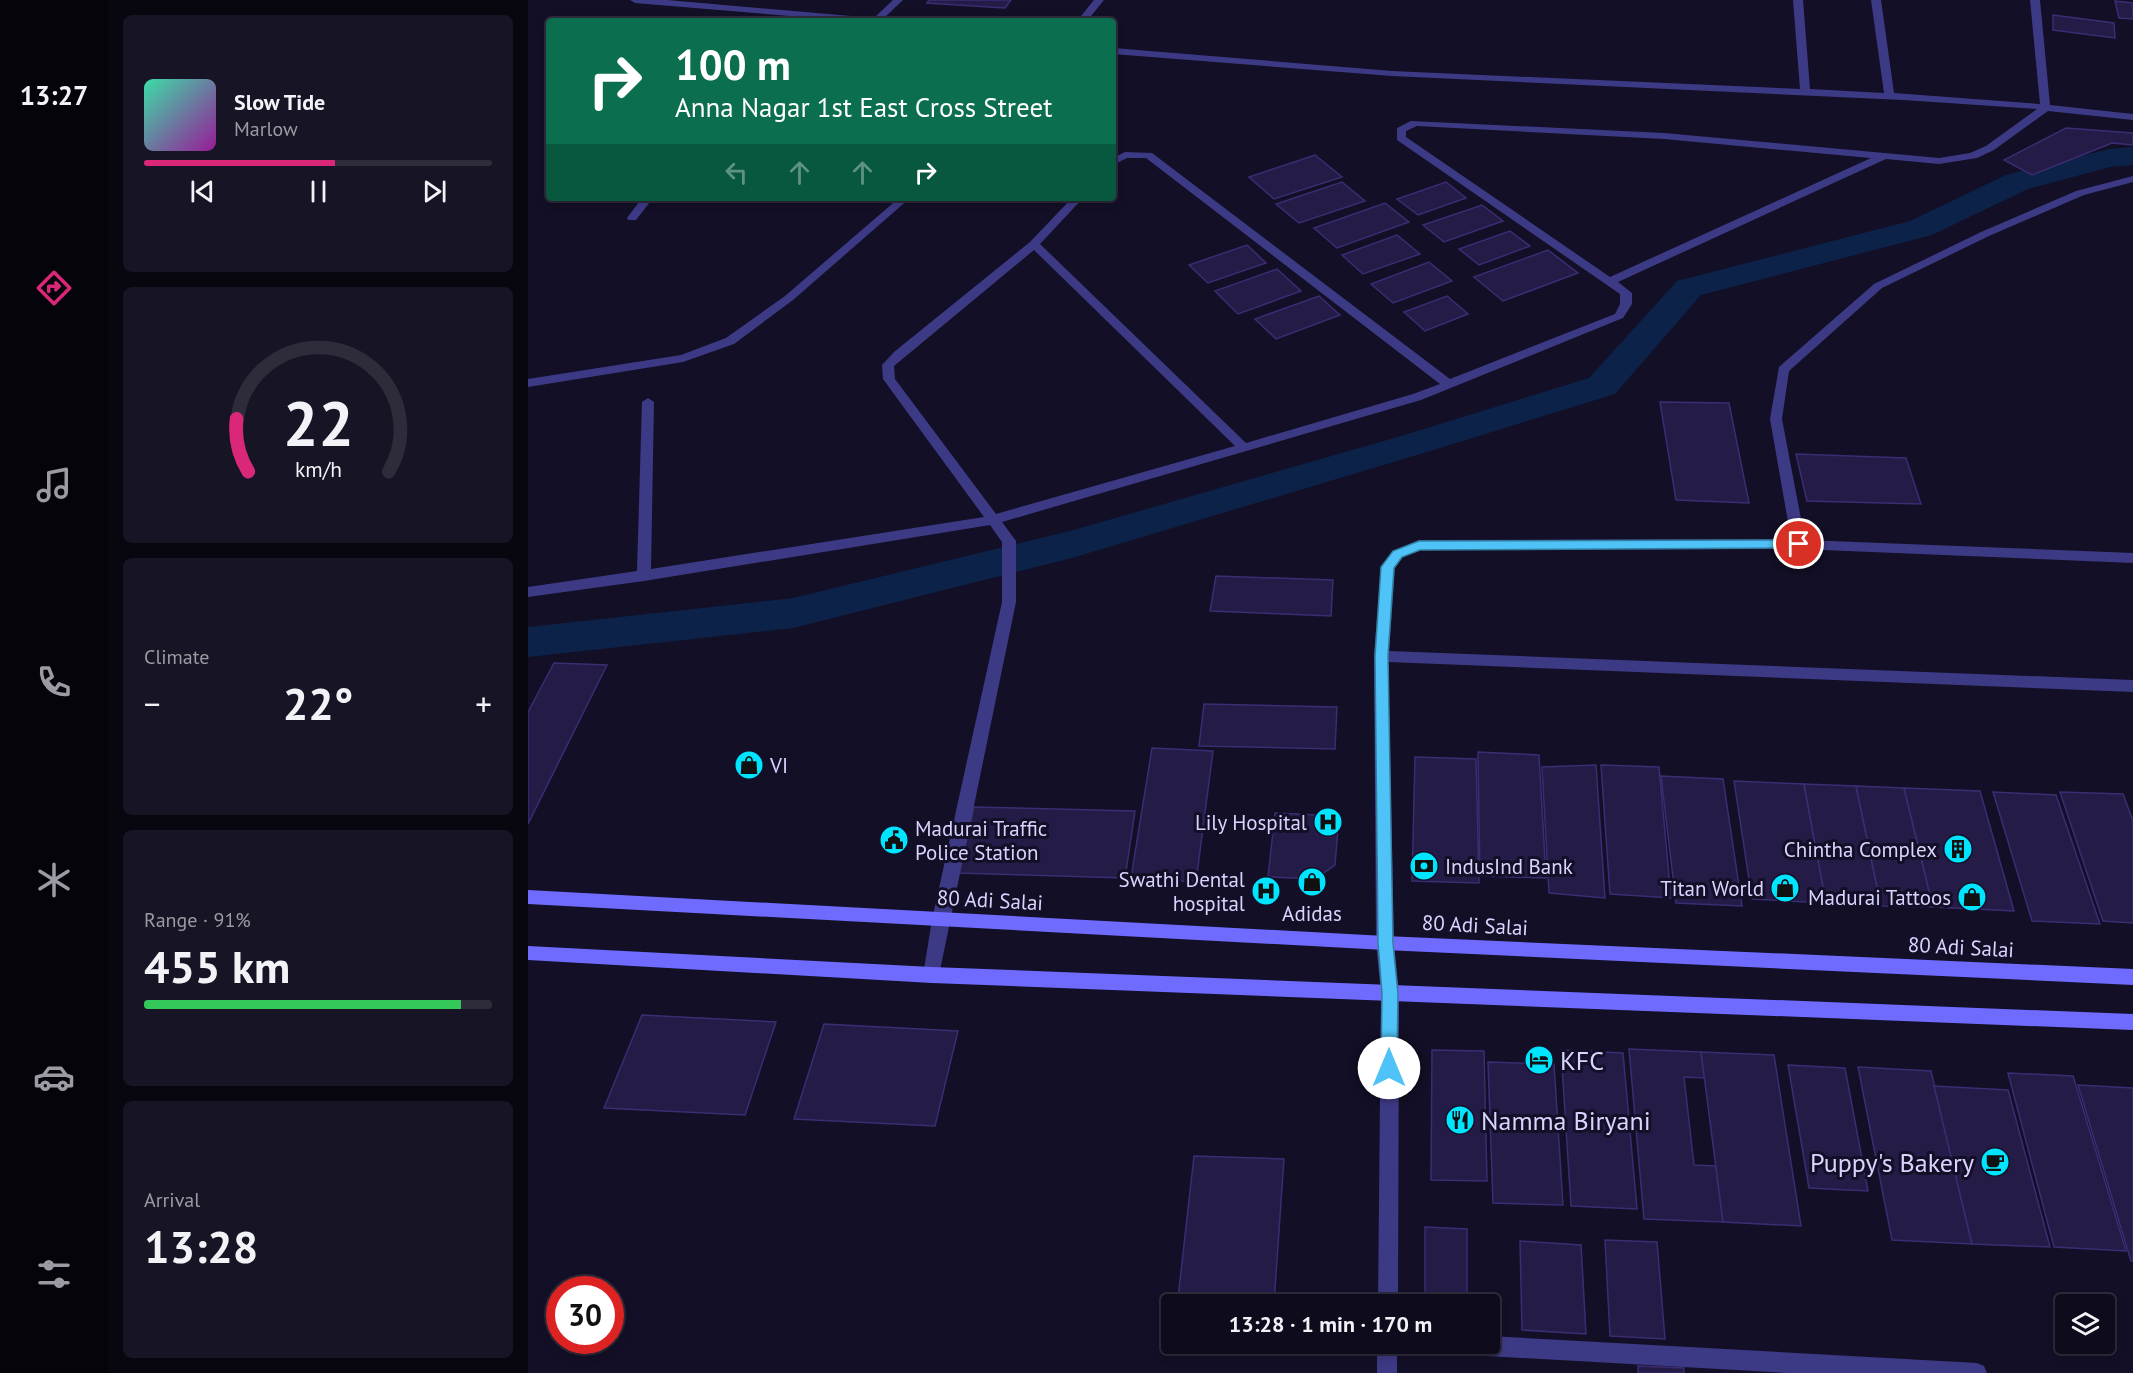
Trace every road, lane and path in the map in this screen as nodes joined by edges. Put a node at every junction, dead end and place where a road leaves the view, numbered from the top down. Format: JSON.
{"nodes":[{"id":1,"x":635,"y":0,"type":"edge"},
{"id":2,"x":898,"y":0,"type":"edge"},
{"id":3,"x":1099,"y":0,"type":"edge"},
{"id":4,"x":1798,"y":0,"type":"edge"},
{"id":5,"x":1876,"y":0,"type":"edge"},
{"id":6,"x":2035,"y":0,"type":"edge"},
{"id":7,"x":822,"y":18,"type":"edge"},
{"id":8,"x":882,"y":18,"type":"edge"},
{"id":9,"x":1084,"y":18,"type":"edge"},
{"id":10,"x":1116,"y":51,"type":"edge"},
{"id":11,"x":1805,"y":92,"type":"junction"},
{"id":12,"x":1889,"y":96,"type":"junction"},
{"id":13,"x":2045,"y":108,"type":"junction"},
{"id":14,"x":2133,"y":117,"type":"edge"},
{"id":15,"x":1883,"y":157,"type":"junction"},
{"id":16,"x":1116,"y":160,"type":"edge"},
{"id":17,"x":2133,"y":180,"type":"edge"},
{"id":18,"x":646,"y":201,"type":"edge"},
{"id":19,"x":902,"y":201,"type":"edge"},
{"id":20,"x":1075,"y":201,"type":"edge"},
{"id":21,"x":632,"y":218,"type":"dead end"},
{"id":22,"x":1034,"y":244,"type":"junction"},
{"id":23,"x":1609,"y":282,"type":"junction"},
{"id":24,"x":528,"y":383,"type":"edge"},
{"id":25,"x":1448,"y":384,"type":"junction"},
{"id":26,"x":648,"y":402,"type":"dead end"},
{"id":27,"x":1243,"y":447,"type":"junction"},
{"id":28,"x":992,"y":520,"type":"junction"},
{"id":29,"x":1799,"y":544,"type":"junction"},
{"id":30,"x":2133,"y":558,"type":"edge"},
{"id":31,"x":644,"y":576,"type":"junction"},
{"id":32,"x":528,"y":592,"type":"edge"},
{"id":33,"x":1381,"y":656,"type":"junction"},
{"id":34,"x":2133,"y":686,"type":"edge"},
{"id":35,"x":528,"y":897,"type":"edge"},
{"id":36,"x":941,"y":920,"type":"junction"},
{"id":37,"x":1385,"y":943,"type":"junction"},
{"id":38,"x":528,"y":952,"type":"edge"},
{"id":39,"x":932,"y":975,"type":"junction"},
{"id":40,"x":2133,"y":977,"type":"edge"},
{"id":41,"x":1390,"y":994,"type":"junction"},
{"id":42,"x":2133,"y":1022,"type":"edge"},
{"id":43,"x":1388,"y":1294,"type":"edge"},
{"id":44,"x":1500,"y":1347,"type":"edge"},
{"id":45,"x":1387,"y":1354,"type":"edge"},
{"id":46,"x":1387,"y":1373,"type":"edge"},
{"id":47,"x":1977,"y":1373,"type":"edge"}],
"edges":[{"from":1,"to":7,"type":"street"},
{"from":2,"to":8,"type":"street"},
{"from":3,"to":9,"type":"street"},
{"from":4,"to":11,"type":"street"},
{"from":5,"to":12,"type":"street"},
{"from":6,"to":13,"type":"street"},
{"from":10,"to":11,"type":"street"},
{"from":11,"to":12,"type":"street"},
{"from":12,"to":13,"type":"street"},
{"from":13,"to":14,"type":"street"},
{"from":13,"to":15,"type":"street"},
{"from":15,"to":23,"type":"street"},
{"from":15,"to":23,"type":"street"},
{"from":16,"to":25,"type":"street"},
{"from":17,"to":29,"type":"street"},
{"from":18,"to":21,"type":"street"},
{"from":19,"to":24,"type":"street"},
{"from":20,"to":22,"type":"street"},
{"from":22,"to":27,"type":"street"},
{"from":22,"to":28,"type":"street"},
{"from":23,"to":25,"type":"street"},
{"from":25,"to":27,"type":"street"},
{"from":26,"to":31,"type":"street"},
{"from":27,"to":28,"type":"street"},
{"from":28,"to":31,"type":"street"},
{"from":28,"to":36,"type":"street"},
{"from":29,"to":30,"type":"street"},
{"from":29,"to":33,"type":"street"},
{"from":31,"to":32,"type":"street"},
{"from":33,"to":34,"type":"street"},
{"from":33,"to":37,"type":"street"},
{"from":35,"to":36,"type":"main road","name":"80 Adi Salai"},
{"from":36,"to":37,"type":"main road","name":"80 Adi Salai"},
{"from":36,"to":39,"type":"street"},
{"from":37,"to":40,"type":"main road","name":"80 Adi Salai"},
{"from":37,"to":41,"type":"street"},
{"from":38,"to":39,"type":"main road"},
{"from":39,"to":41,"type":"main road"},
{"from":41,"to":42,"type":"main road"},
{"from":41,"to":43,"type":"street"},
{"from":44,"to":47,"type":"street"},
{"from":45,"to":46,"type":"street"}]}
